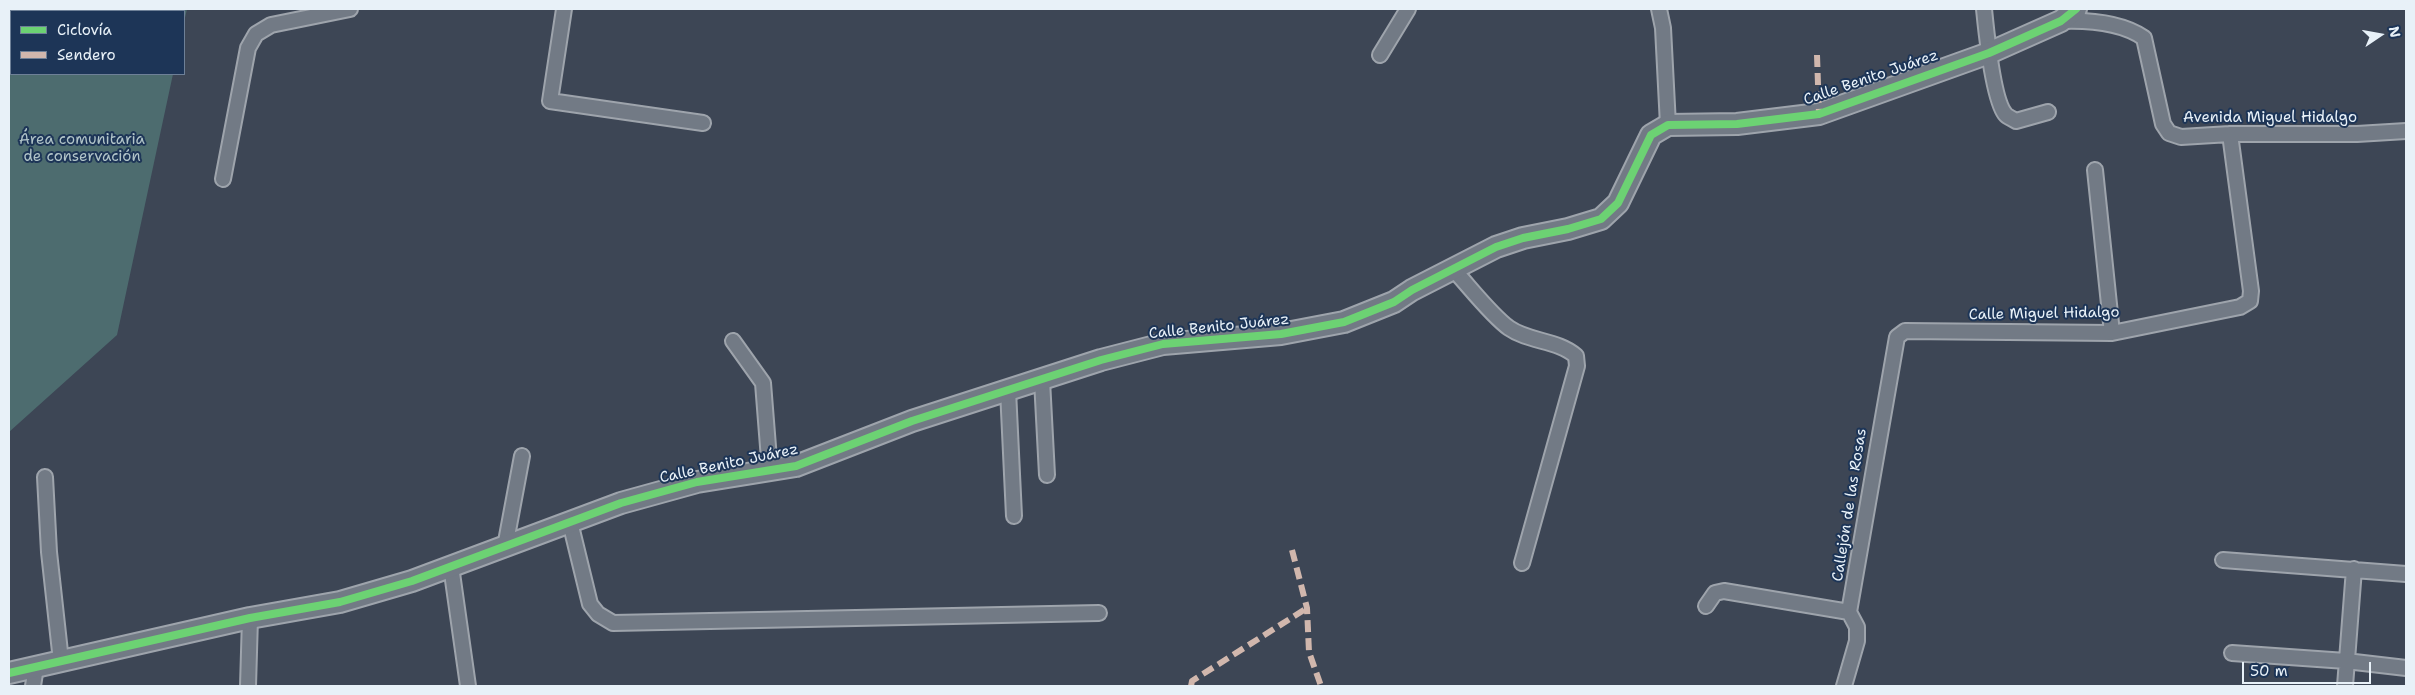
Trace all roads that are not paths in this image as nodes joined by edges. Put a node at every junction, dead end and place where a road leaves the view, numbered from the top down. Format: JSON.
{"nodes":[{"id":1,"x":350,"y":9,"type":"edge"},
{"id":2,"x":564,"y":9,"type":"edge"},
{"id":3,"x":1408,"y":9,"type":"edge"},
{"id":4,"x":1659,"y":9,"type":"edge"},
{"id":5,"x":1984,"y":9,"type":"edge"},
{"id":6,"x":2068,"y":15,"type":"edge"},
{"id":7,"x":1989,"y":53,"type":"junction"},
{"id":8,"x":1380,"y":56,"type":"dead end"},
{"id":9,"x":2048,"y":112,"type":"dead end"},
{"id":10,"x":702,"y":123,"type":"dead end"},
{"id":11,"x":1668,"y":125,"type":"junction"},
{"id":12,"x":2406,"y":131,"type":"edge"},
{"id":13,"x":2230,"y":134,"type":"junction"},
{"id":14,"x":2095,"y":170,"type":"dead end"},
{"id":15,"x":224,"y":179,"type":"dead end"},
{"id":16,"x":1453,"y":269,"type":"junction"},
{"id":17,"x":1905,"y":331,"type":"joint"},
{"id":18,"x":2112,"y":333,"type":"junction"},
{"id":19,"x":734,"y":341,"type":"dead end"},
{"id":20,"x":1042,"y":380,"type":"junction"},
{"id":21,"x":1008,"y":390,"type":"junction"},
{"id":22,"x":522,"y":456,"type":"dead end"},
{"id":23,"x":770,"y":472,"type":"junction"},
{"id":24,"x":1047,"y":475,"type":"dead end"},
{"id":25,"x":45,"y":476,"type":"dead end"},
{"id":26,"x":1014,"y":516,"type":"dead end"},
{"id":27,"x":570,"y":522,"type":"junction"},
{"id":28,"x":505,"y":547,"type":"junction"},
{"id":29,"x":2223,"y":560,"type":"dead end"},
{"id":30,"x":1522,"y":563,"type":"dead end"},
{"id":31,"x":451,"y":566,"type":"junction"},
{"id":32,"x":2354,"y":568,"type":"junction"},
{"id":33,"x":2406,"y":574,"type":"edge"},
{"id":34,"x":1706,"y":606,"type":"dead end"},
{"id":35,"x":1849,"y":612,"type":"junction"},
{"id":36,"x":1099,"y":613,"type":"dead end"},
{"id":37,"x":250,"y":618,"type":"junction"},
{"id":38,"x":2232,"y":653,"type":"dead end"},
{"id":39,"x":61,"y":660,"type":"junction"},
{"id":40,"x":2346,"y":661,"type":"junction"},
{"id":41,"x":2406,"y":668,"type":"edge"},
{"id":42,"x":9,"y":673,"type":"edge"},
{"id":43,"x":34,"y":677,"type":"edge"},
{"id":44,"x":248,"y":686,"type":"edge"},
{"id":45,"x":468,"y":686,"type":"edge"},
{"id":46,"x":1844,"y":686,"type":"edge"},
{"id":47,"x":2345,"y":686,"type":"edge"}],
"edges":[{"from":1,"to":15,"type":"street"},
{"from":2,"to":10,"type":"street"},
{"from":3,"to":8,"type":"street"},
{"from":4,"to":11,"type":"street"},
{"from":5,"to":7,"type":"street"},
{"from":6,"to":7,"type":"street","name":"Calle Benito Juárez"},
{"from":6,"to":13,"type":"street","name":"Avenida Miguel Hidalgo"},
{"from":7,"to":9,"type":"street"},
{"from":7,"to":11,"type":"street","name":"Calle Benito Juárez"},
{"from":11,"to":16,"type":"street","name":"Calle Benito Juárez"},
{"from":12,"to":13,"type":"street","name":"Avenida Miguel Hidalgo"},
{"from":13,"to":18,"type":"street","name":"Calle Miguel Hidalgo"},
{"from":14,"to":18,"type":"street"},
{"from":16,"to":20,"type":"street","name":"Calle Benito Juárez"},
{"from":16,"to":30,"type":"street"},
{"from":17,"to":18,"type":"street","name":"Calle Miguel Hidalgo"},
{"from":17,"to":35,"type":"street","name":"Callejón de las Rosas"},
{"from":19,"to":23,"type":"street"},
{"from":20,"to":21,"type":"street","name":"Calle Benito Juárez"},
{"from":20,"to":24,"type":"street"},
{"from":21,"to":23,"type":"street","name":"Calle Benito Juárez"},
{"from":21,"to":26,"type":"street"},
{"from":22,"to":28,"type":"street"},
{"from":23,"to":27,"type":"street","name":"Calle Benito Juárez"},
{"from":25,"to":39,"type":"street"},
{"from":27,"to":28,"type":"street","name":"Calle Benito Juárez"},
{"from":27,"to":36,"type":"street"},
{"from":28,"to":31,"type":"street","name":"Calle Benito Juárez"},
{"from":29,"to":32,"type":"street"},
{"from":31,"to":37,"type":"street","name":"Calle Benito Juárez"},
{"from":31,"to":45,"type":"street"},
{"from":32,"to":33,"type":"street"},
{"from":32,"to":40,"type":"street"},
{"from":34,"to":35,"type":"street"},
{"from":35,"to":46,"type":"street","name":"Callejón de las Rosas"},
{"from":37,"to":39,"type":"street","name":"Calle Benito Juárez"},
{"from":37,"to":44,"type":"street"},
{"from":38,"to":40,"type":"street"},
{"from":39,"to":43,"type":"street","name":"Calle Benito Juárez"},
{"from":40,"to":41,"type":"street"},
{"from":40,"to":47,"type":"street"},
{"from":42,"to":43,"type":"street","name":"Calle Benito Juárez"}]}
